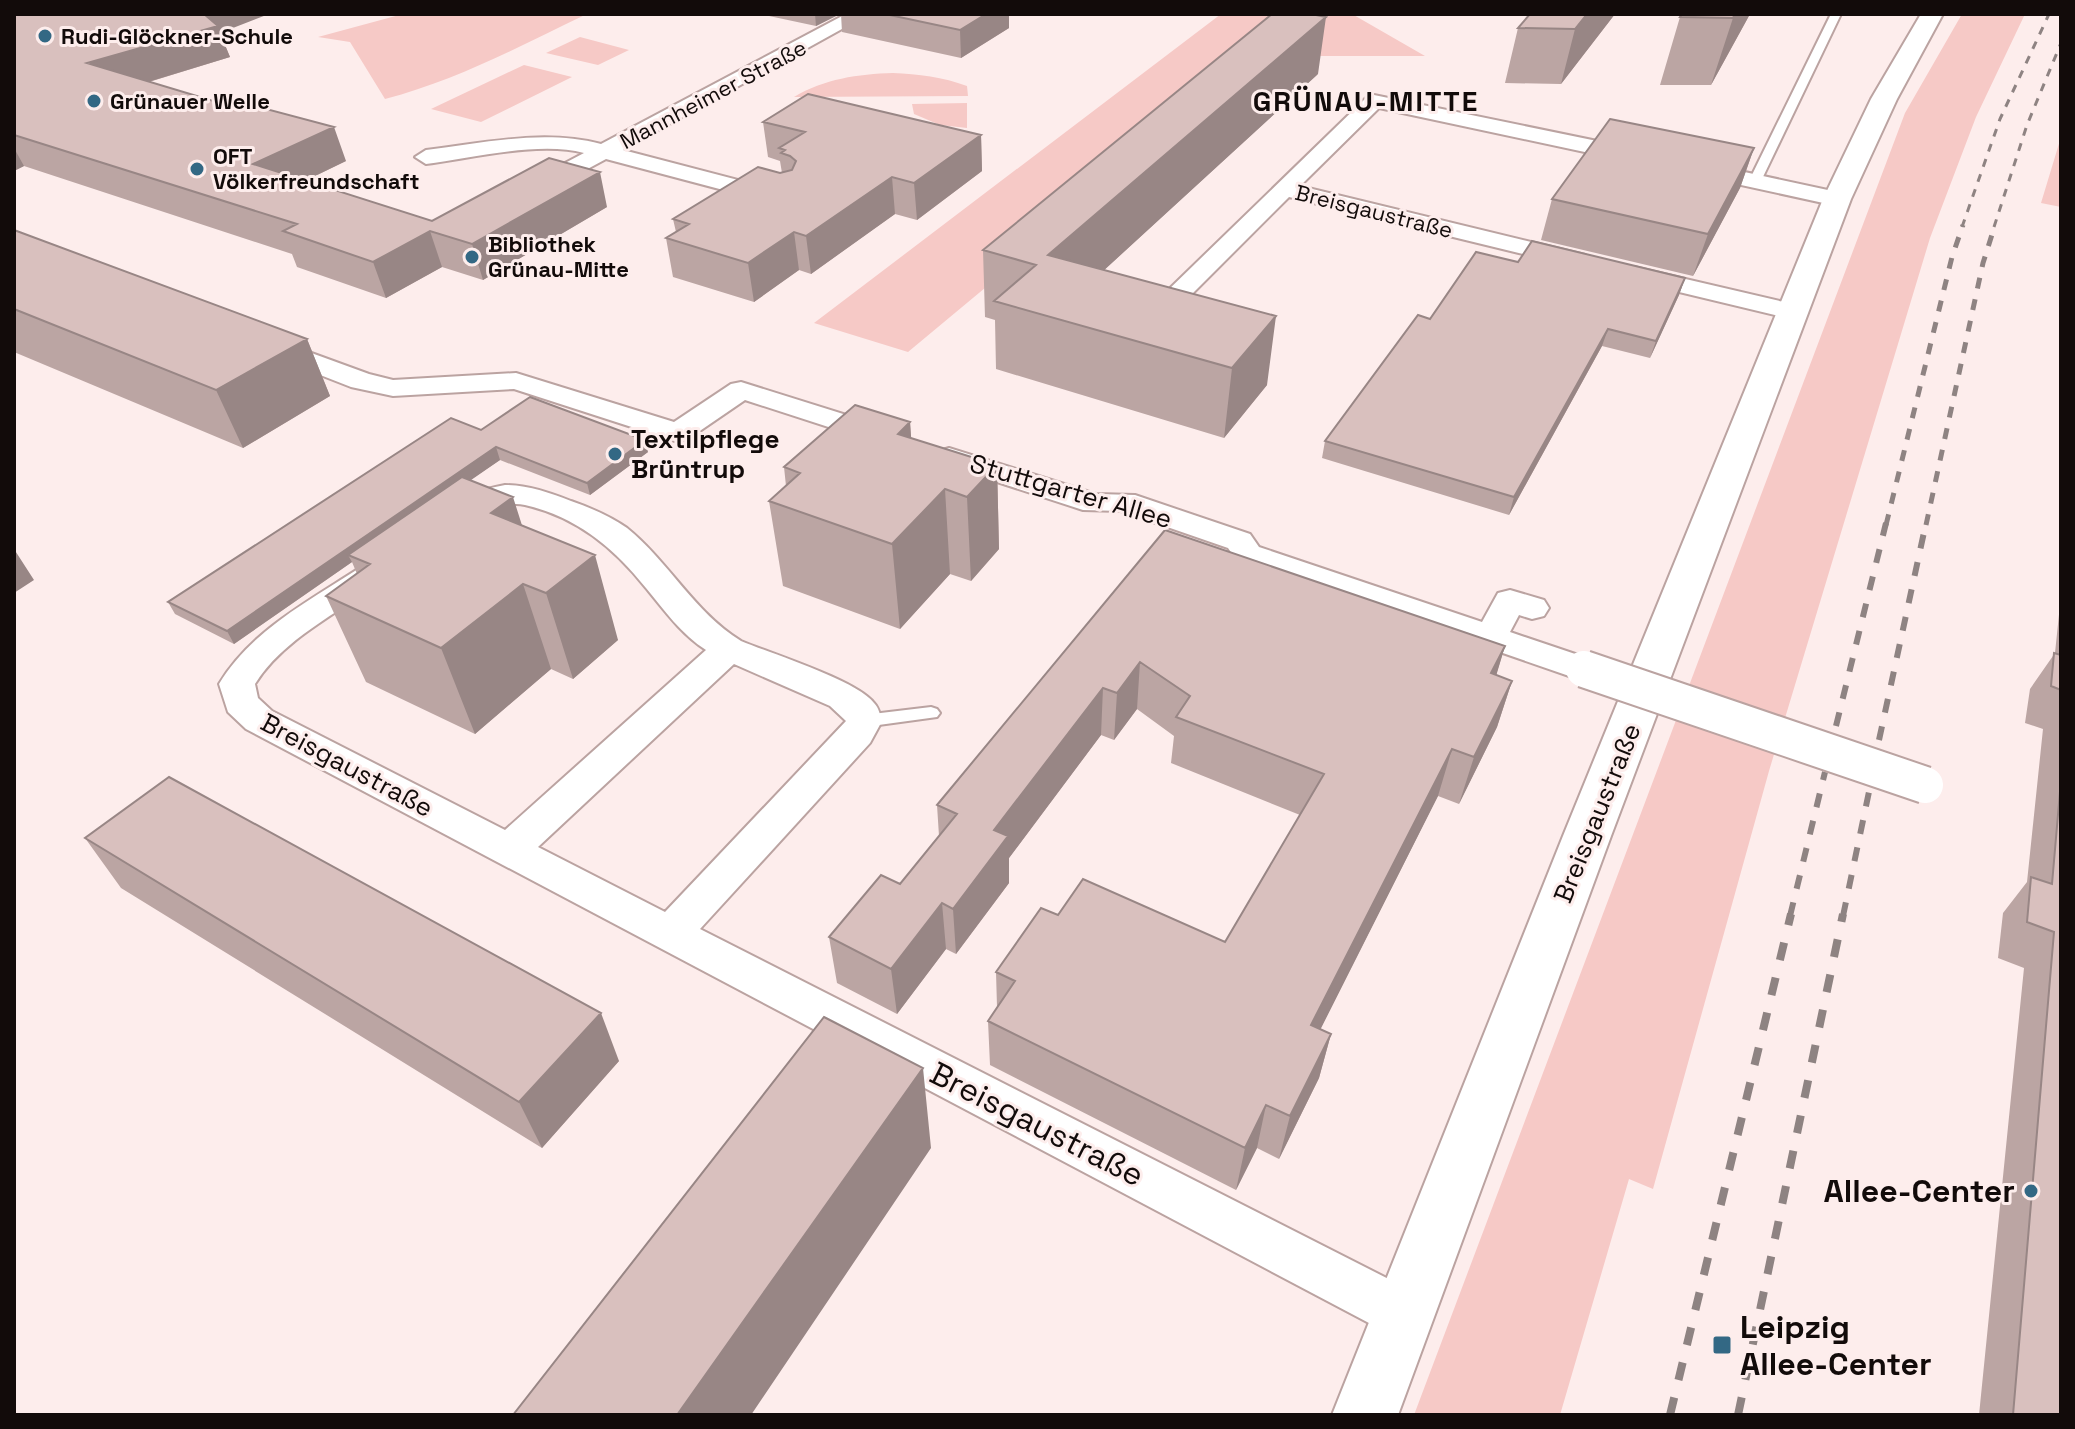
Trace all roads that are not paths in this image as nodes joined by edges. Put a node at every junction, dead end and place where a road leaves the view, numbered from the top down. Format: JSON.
{"nodes":[{"id":1,"x":860,"y":14,"type":"edge"},
{"id":2,"x":1836,"y":14,"type":"edge"},
{"id":3,"x":1932,"y":14,"type":"edge"},
{"id":4,"x":608,"y":150,"type":"junction"},
{"id":5,"x":426,"y":157,"type":"dead end"},
{"id":6,"x":1755,"y":181,"type":"junction"},
{"id":7,"x":1284,"y":189,"type":"junction"},
{"id":8,"x":1837,"y":199,"type":"junction"},
{"id":9,"x":514,"y":200,"type":"edge"},
{"id":10,"x":786,"y":200,"type":"edge"},
{"id":11,"x":1172,"y":300,"type":"edge"},
{"id":12,"x":1792,"y":311,"type":"junction"},
{"id":13,"x":245,"y":336,"type":"edge"},
{"id":14,"x":431,"y":533,"type":"edge"},
{"id":15,"x":394,"y":559,"type":"edge"},
{"id":16,"x":1532,"y":608,"type":"dead end"},
{"id":17,"x":1490,"y":638,"type":"junction"},
{"id":18,"x":729,"y":649,"type":"junction"},
{"id":19,"x":931,"y":713,"type":"dead end"},
{"id":20,"x":864,"y":721,"type":"junction"},
{"id":21,"x":1943,"y":791,"type":"dead end"},
{"id":22,"x":509,"y":850,"type":"junction"},
{"id":23,"x":671,"y":933,"type":"junction"},
{"id":24,"x":1404,"y":1314,"type":"junction"},
{"id":25,"x":1365,"y":1415,"type":"edge"}],
"edges":[{"from":1,"to":4,"type":"street","name":"Mannheimer Straße"},
{"from":2,"to":6,"type":"lane"},
{"from":3,"to":8,"type":"street","name":"Breisgaustraße"},
{"from":4,"to":5,"type":"street","name":"Mannheimer Straße"},
{"from":4,"to":9,"type":"street","name":"Mannheimer Straße"},
{"from":4,"to":10,"type":"street"},
{"from":6,"to":7,"type":"street","name":"Breisgaustraße"},
{"from":6,"to":8,"type":"street","name":"Breisgaustraße"},
{"from":7,"to":11,"type":"street","name":"Breisgaustraße"},
{"from":7,"to":12,"type":"street","name":"Breisgaustraße"},
{"from":8,"to":12,"type":"street","name":"Breisgaustraße"},
{"from":12,"to":24,"type":"street","name":"Breisgaustraße"},
{"from":13,"to":17,"type":"street","name":"Stuttgarter Allee"},
{"from":14,"to":18,"type":"street"},
{"from":15,"to":22,"type":"street","name":"Breisgaustraße"},
{"from":16,"to":17,"type":"street"},
{"from":17,"to":21,"type":"street","name":"Stuttgarter Allee","bridge":true},
{"from":18,"to":20,"type":"street"},
{"from":18,"to":22,"type":"street"},
{"from":19,"to":20,"type":"lane"},
{"from":20,"to":23,"type":"street"},
{"from":22,"to":23,"type":"street","name":"Breisgaustraße"},
{"from":23,"to":24,"type":"street","name":"Breisgaustraße"},
{"from":24,"to":25,"type":"street","name":"Breisgaustraße"}]}
